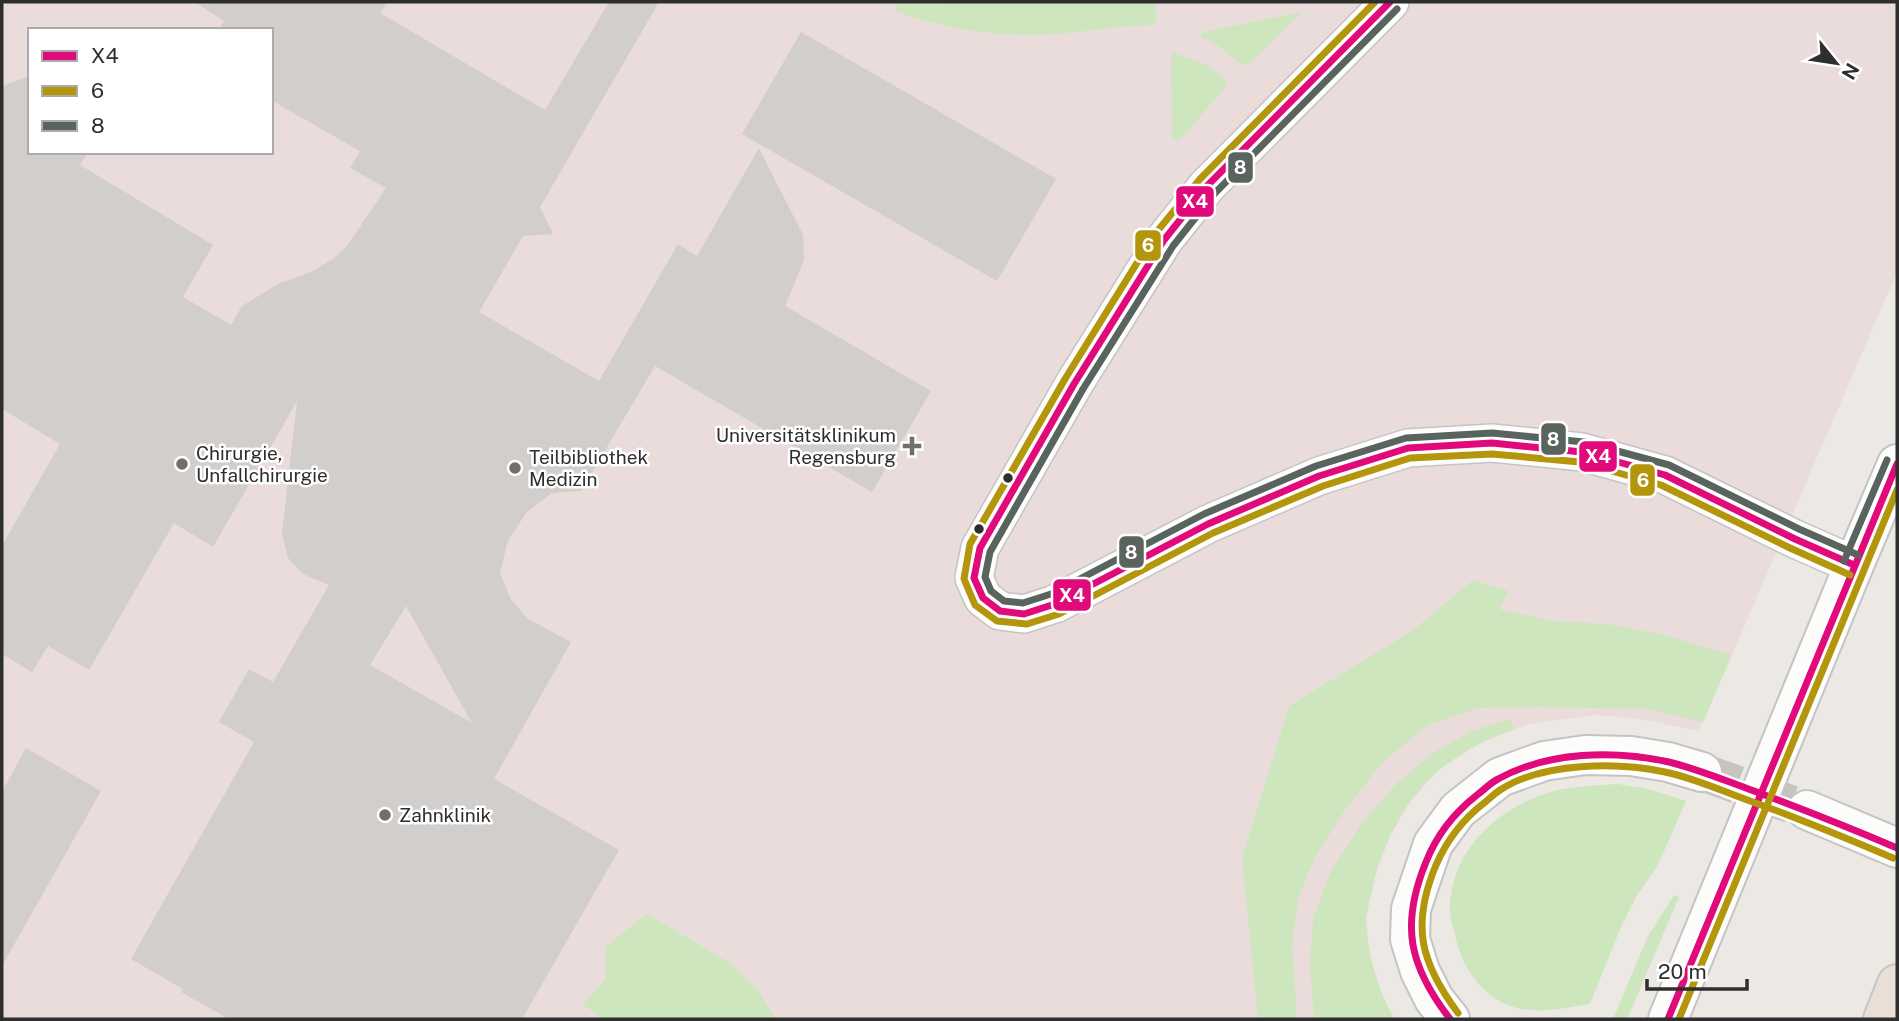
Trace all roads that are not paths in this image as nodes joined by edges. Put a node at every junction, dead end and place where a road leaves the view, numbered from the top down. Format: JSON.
{"nodes":[{"id":1,"x":1390,"y":2,"type":"edge"},
{"id":2,"x":1897,"y":464,"type":"edge"},
{"id":3,"x":1854,"y":565,"type":"junction"},
{"id":4,"x":1702,"y":772,"type":"tunnel mouth"},
{"id":5,"x":1807,"y":810,"type":"tunnel mouth"},
{"id":6,"x":1897,"y":848,"type":"edge"},
{"id":7,"x":1897,"y":984,"type":"edge"},
{"id":8,"x":1450,"y":1019,"type":"edge"},
{"id":9,"x":1668,"y":1019,"type":"edge"},
{"id":10,"x":1883,"y":1019,"type":"edge"}],
"edges":[{"from":1,"to":3,"type":"street"},
{"from":2,"to":3,"type":"street"},
{"from":3,"to":9,"type":"street"},
{"from":4,"to":8,"type":"street"},
{"from":5,"to":6,"type":"street"},
{"from":7,"to":10,"type":"highway"}]}
